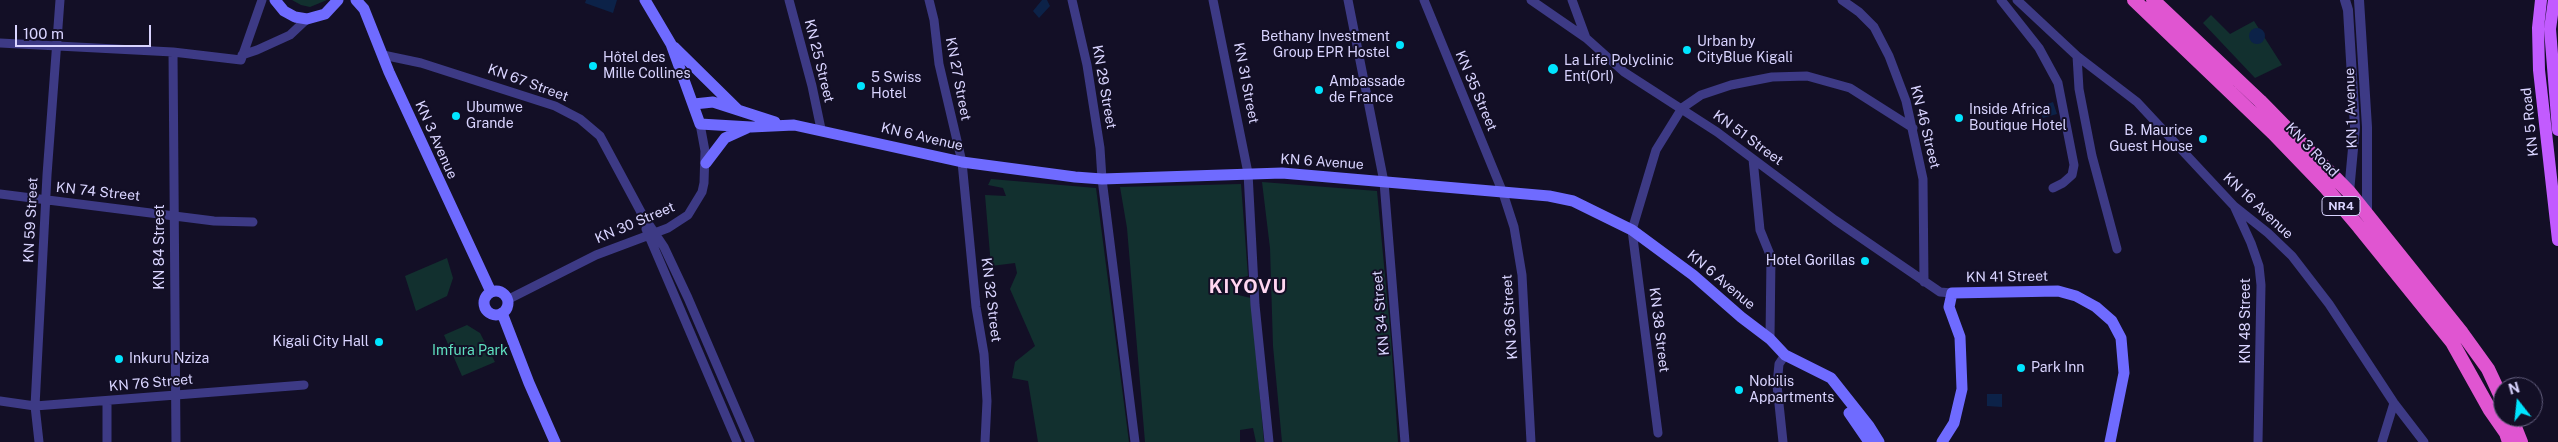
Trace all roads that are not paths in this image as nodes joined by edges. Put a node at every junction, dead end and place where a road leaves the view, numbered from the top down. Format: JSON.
{"nodes":[{"id":1,"x":60,"y":0,"type":"edge"},
{"id":2,"x":262,"y":0,"type":"edge"},
{"id":3,"x":275,"y":0,"type":"edge"},
{"id":4,"x":338,"y":0,"type":"edge"},
{"id":5,"x":356,"y":0,"type":"edge"},
{"id":6,"x":645,"y":0,"type":"edge"},
{"id":7,"x":788,"y":0,"type":"edge"},
{"id":8,"x":929,"y":0,"type":"edge"},
{"id":9,"x":1072,"y":0,"type":"edge"},
{"id":10,"x":1213,"y":0,"type":"edge"},
{"id":11,"x":1348,"y":0,"type":"edge"},
{"id":12,"x":1424,"y":0,"type":"edge"},
{"id":13,"x":1530,"y":0,"type":"edge"},
{"id":14,"x":1572,"y":0,"type":"edge"},
{"id":15,"x":1842,"y":0,"type":"edge"},
{"id":16,"x":2001,"y":0,"type":"edge"},
{"id":17,"x":2017,"y":0,"type":"edge"},
{"id":18,"x":2134,"y":0,"type":"edge"},
{"id":19,"x":2153,"y":0,"type":"edge"},
{"id":20,"x":2345,"y":0,"type":"edge"},
{"id":21,"x":2360,"y":0,"type":"edge"},
{"id":22,"x":2541,"y":0,"type":"edge"},
{"id":23,"x":2554,"y":0,"type":"edge"},
{"id":24,"x":307,"y":19,"type":"junction"},
{"id":25,"x":1586,"y":38,"type":"junction"},
{"id":26,"x":0,"y":42,"type":"edge"},
{"id":27,"x":671,"y":44,"type":"junction"},
{"id":28,"x":57,"y":45,"type":"junction"},
{"id":29,"x":173,"y":52,"type":"junction"},
{"id":30,"x":383,"y":55,"type":"junction"},
{"id":31,"x":2077,"y":56,"type":"junction"},
{"id":32,"x":241,"y":57,"type":"junction"},
{"id":33,"x":694,"y":104,"type":"junction"},
{"id":34,"x":1682,"y":108,"type":"junction"},
{"id":35,"x":737,"y":109,"type":"junction"},
{"id":36,"x":700,"y":124,"type":"junction"},
{"id":37,"x":779,"y":124,"type":"junction"},
{"id":38,"x":750,"y":127,"type":"junction"},
{"id":39,"x":1913,"y":128,"type":"junction"},
{"id":40,"x":821,"y":129,"type":"junction"},
{"id":41,"x":2558,"y":130,"type":"edge"},
{"id":42,"x":1753,"y":159,"type":"junction"},
{"id":43,"x":962,"y":162,"type":"junction"},
{"id":44,"x":706,"y":163,"type":"junction"},
{"id":45,"x":1248,"y":173,"type":"junction"},
{"id":46,"x":1102,"y":179,"type":"junction"},
{"id":47,"x":1384,"y":182,"type":"junction"},
{"id":48,"x":2053,"y":188,"type":"dead end"},
{"id":49,"x":2349,"y":192,"type":"junction"},
{"id":50,"x":1503,"y":193,"type":"junction"},
{"id":51,"x":0,"y":194,"type":"edge"},
{"id":52,"x":45,"y":200,"type":"junction"},
{"id":53,"x":2234,"y":206,"type":"junction"},
{"id":54,"x":173,"y":214,"type":"junction"},
{"id":55,"x":2367,"y":215,"type":"junction"},
{"id":56,"x":253,"y":222,"type":"dead end"},
{"id":57,"x":1632,"y":230,"type":"junction"},
{"id":58,"x":651,"y":233,"type":"junction"},
{"id":59,"x":2558,"y":240,"type":"edge"},
{"id":60,"x":2117,"y":249,"type":"dead end"},
{"id":61,"x":1924,"y":282,"type":"junction"},
{"id":62,"x":491,"y":292,"type":"junction"},
{"id":63,"x":1952,"y":293,"type":"junction"},
{"id":64,"x":688,"y":298,"type":"junction"},
{"id":65,"x":507,"y":300,"type":"junction"},
{"id":66,"x":677,"y":302,"type":"junction"},
{"id":67,"x":502,"y":313,"type":"junction"},
{"id":68,"x":1770,"y":339,"type":"junction"},
{"id":69,"x":1785,"y":355,"type":"junction"},
{"id":70,"x":1812,"y":370,"type":"junction"},
{"id":71,"x":2493,"y":380,"type":"edge"},
{"id":72,"x":304,"y":385,"type":"dead end"},
{"id":73,"x":175,"y":395,"type":"junction"},
{"id":74,"x":0,"y":401,"type":"edge"},
{"id":75,"x":107,"y":401,"type":"junction"},
{"id":76,"x":2394,"y":403,"type":"junction"},
{"id":77,"x":35,"y":406,"type":"junction"},
{"id":78,"x":1957,"y":413,"type":"junction"},
{"id":79,"x":2515,"y":427,"type":"edge"},
{"id":80,"x":1658,"y":433,"type":"dead end"},
{"id":81,"x":2258,"y":441,"type":"edge"},
{"id":82,"x":39,"y":442,"type":"edge"},
{"id":83,"x":107,"y":442,"type":"edge"},
{"id":84,"x":176,"y":442,"type":"edge"},
{"id":85,"x":555,"y":442,"type":"edge"},
{"id":86,"x":737,"y":442,"type":"edge"},
{"id":87,"x":750,"y":442,"type":"edge"},
{"id":88,"x":985,"y":442,"type":"edge"},
{"id":89,"x":1135,"y":442,"type":"edge"},
{"id":90,"x":1269,"y":442,"type":"edge"},
{"id":91,"x":1405,"y":442,"type":"edge"},
{"id":92,"x":1532,"y":442,"type":"edge"},
{"id":93,"x":1783,"y":442,"type":"edge"},
{"id":94,"x":1869,"y":442,"type":"edge"},
{"id":95,"x":1879,"y":442,"type":"edge"},
{"id":96,"x":1934,"y":442,"type":"edge"},
{"id":97,"x":1942,"y":442,"type":"edge"},
{"id":98,"x":2110,"y":442,"type":"edge"},
{"id":99,"x":2382,"y":442,"type":"edge"},
{"id":100,"x":2424,"y":442,"type":"edge"},
{"id":101,"x":2509,"y":442,"type":"edge"},
{"id":102,"x":2521,"y":442,"type":"edge"}],
"edges":[{"from":1,"to":28,"type":"street","name":"KN 59 Street"},
{"from":2,"to":32,"type":"street"},
{"from":3,"to":24,"type":"main road"},
{"from":4,"to":24,"type":"main road"},
{"from":5,"to":30,"type":"main road","name":"KN 3 Avenue"},
{"from":6,"to":27,"type":"main road"},
{"from":7,"to":40,"type":"street","name":"KN 25 Street"},
{"from":8,"to":43,"type":"street","name":"KN 27 Street"},
{"from":9,"to":46,"type":"street","name":"KN 29 Street"},
{"from":10,"to":45,"type":"street","name":"KN 31 Street"},
{"from":11,"to":47,"type":"street","name":"KN 34 Street"},
{"from":12,"to":50,"type":"street","name":"KN 35 Street"},
{"from":13,"to":25,"type":"street","name":"KN 51 Street"},
{"from":14,"to":25,"type":"street"},
{"from":15,"to":39,"type":"street","name":"KN 46 Street"},
{"from":16,"to":48,"type":"street"},
{"from":17,"to":31,"type":"street","name":"KN 16 Avenue"},
{"from":18,"to":101,"type":"highway","name":"KN 3 Road","number":"NR4"},
{"from":19,"to":49,"type":"highway","name":"KN 3 Road","number":"NR4"},
{"from":20,"to":49,"type":"street","name":"KN 1 Avenue"},
{"from":21,"to":55,"type":"street","name":"KN 1 Avenue"},
{"from":22,"to":59,"type":"main road","name":"KN 5 Road"},
{"from":23,"to":41,"type":"main road","name":"KN 5 Road"},
{"from":24,"to":32,"type":"street"},
{"from":25,"to":34,"type":"street","name":"KN 51 Street"},
{"from":26,"to":28,"type":"street"},
{"from":27,"to":33,"type":"main road"},
{"from":27,"to":35,"type":"main road"},
{"from":28,"to":29,"type":"street"},
{"from":28,"to":52,"type":"street","name":"KN 59 Street"},
{"from":29,"to":32,"type":"street"},
{"from":29,"to":54,"type":"street","name":"KN 84 Street"},
{"from":30,"to":58,"type":"street","name":"KN 67 Street"},
{"from":30,"to":62,"type":"main road","name":"KN 3 Avenue"},
{"from":31,"to":53,"type":"street","name":"KN 16 Avenue"},
{"from":31,"to":60,"type":"street"},
{"from":33,"to":35,"type":"main road","name":"KN 6 Avenue"},
{"from":33,"to":36,"type":"main road"},
{"from":34,"to":39,"type":"street"},
{"from":34,"to":42,"type":"street","name":"KN 51 Street"},
{"from":34,"to":57,"type":"street"},
{"from":35,"to":37,"type":"main road","name":"KN 6 Avenue"},
{"from":36,"to":38,"type":"main road","name":"KN 6 Avenue"},
{"from":36,"to":44,"type":"street","name":"KN 30 Street"},
{"from":37,"to":38,"type":"main road","name":"KN 6 Avenue"},
{"from":37,"to":40,"type":"main road","name":"KN 6 Avenue"},
{"from":38,"to":44,"type":"main road"},
{"from":39,"to":61,"type":"street","name":"KN 46 Street"},
{"from":40,"to":43,"type":"main road","name":"KN 6 Avenue"},
{"from":42,"to":61,"type":"street","name":"KN 51 Street"},
{"from":42,"to":68,"type":"street"},
{"from":43,"to":46,"type":"main road","name":"KN 6 Avenue"},
{"from":43,"to":88,"type":"street","name":"KN 32 Street"},
{"from":44,"to":58,"type":"street","name":"KN 30 Street"},
{"from":45,"to":46,"type":"main road","name":"KN 6 Avenue"},
{"from":45,"to":47,"type":"main road","name":"KN 6 Avenue"},
{"from":45,"to":90,"type":"street","name":"KN 31 Street"},
{"from":46,"to":89,"type":"street","name":"KN 29 Street"},
{"from":47,"to":50,"type":"main road","name":"KN 6 Avenue"},
{"from":47,"to":91,"type":"street","name":"KN 34 Street"},
{"from":49,"to":55,"type":"highway","name":"KN 3 Road","number":"NR4"},
{"from":50,"to":57,"type":"main road","name":"KN 6 Avenue"},
{"from":50,"to":92,"type":"street","name":"KN 36 Street"},
{"from":51,"to":52,"type":"street","name":"KN 74 Street"},
{"from":52,"to":54,"type":"street","name":"KN 74 Street"},
{"from":52,"to":77,"type":"street","name":"KN 59 Street"},
{"from":53,"to":76,"type":"street","name":"KN 16 Avenue"},
{"from":53,"to":81,"type":"street","name":"KN 48 Street"},
{"from":54,"to":56,"type":"street","name":"KN 74 Street"},
{"from":54,"to":73,"type":"street","name":"KN 84 Street"},
{"from":55,"to":71,"type":"highway","name":"KN 3 Road","number":"NR4"},
{"from":57,"to":68,"type":"main road","name":"KN 6 Avenue"},
{"from":57,"to":80,"type":"street","name":"KN 38 Street"},
{"from":58,"to":64,"type":"street","name":"KN 67 Street"},
{"from":58,"to":65,"type":"street","name":"KN 30 Street"},
{"from":58,"to":66,"type":"street","name":"KN 67 Street"},
{"from":61,"to":63,"type":"street","name":"KN 51 Street"},
{"from":62,"to":65,"type":"main road"},
{"from":62,"to":67,"type":"main road"},
{"from":63,"to":78,"type":"main road","name":"KN 41 Street"},
{"from":63,"to":98,"type":"main road","name":"KN 41 Street"},
{"from":64,"to":66,"type":"street"},
{"from":64,"to":87,"type":"street","name":"KN 67 Street"},
{"from":65,"to":67,"type":"main road"},
{"from":66,"to":86,"type":"street","name":"KN 67 Street"},
{"from":67,"to":85,"type":"main road"},
{"from":68,"to":69,"type":"main road","name":"KN 6 Avenue"},
{"from":69,"to":70,"type":"main road","name":"KN 6 Avenue"},
{"from":69,"to":93,"type":"street"},
{"from":70,"to":94,"type":"main road","name":"KN 6 Avenue"},
{"from":70,"to":95,"type":"main road","name":"KN 6 Avenue"},
{"from":72,"to":73,"type":"street","name":"KN 76 Street"},
{"from":73,"to":75,"type":"street","name":"KN 76 Street"},
{"from":73,"to":84,"type":"street","name":"KN 84 Street"},
{"from":74,"to":77,"type":"street","name":"KN 76 Street"},
{"from":75,"to":77,"type":"street","name":"KN 76 Street"},
{"from":75,"to":83,"type":"street"},
{"from":76,"to":99,"type":"street"},
{"from":76,"to":100,"type":"street","name":"KN 16 Avenue"},
{"from":77,"to":82,"type":"street","name":"KN 59 Street"},
{"from":78,"to":96,"type":"main road","name":"KN 41 Street"},
{"from":78,"to":97,"type":"main road","name":"KN 41 Street"},
{"from":79,"to":102,"type":"highway"}]}
